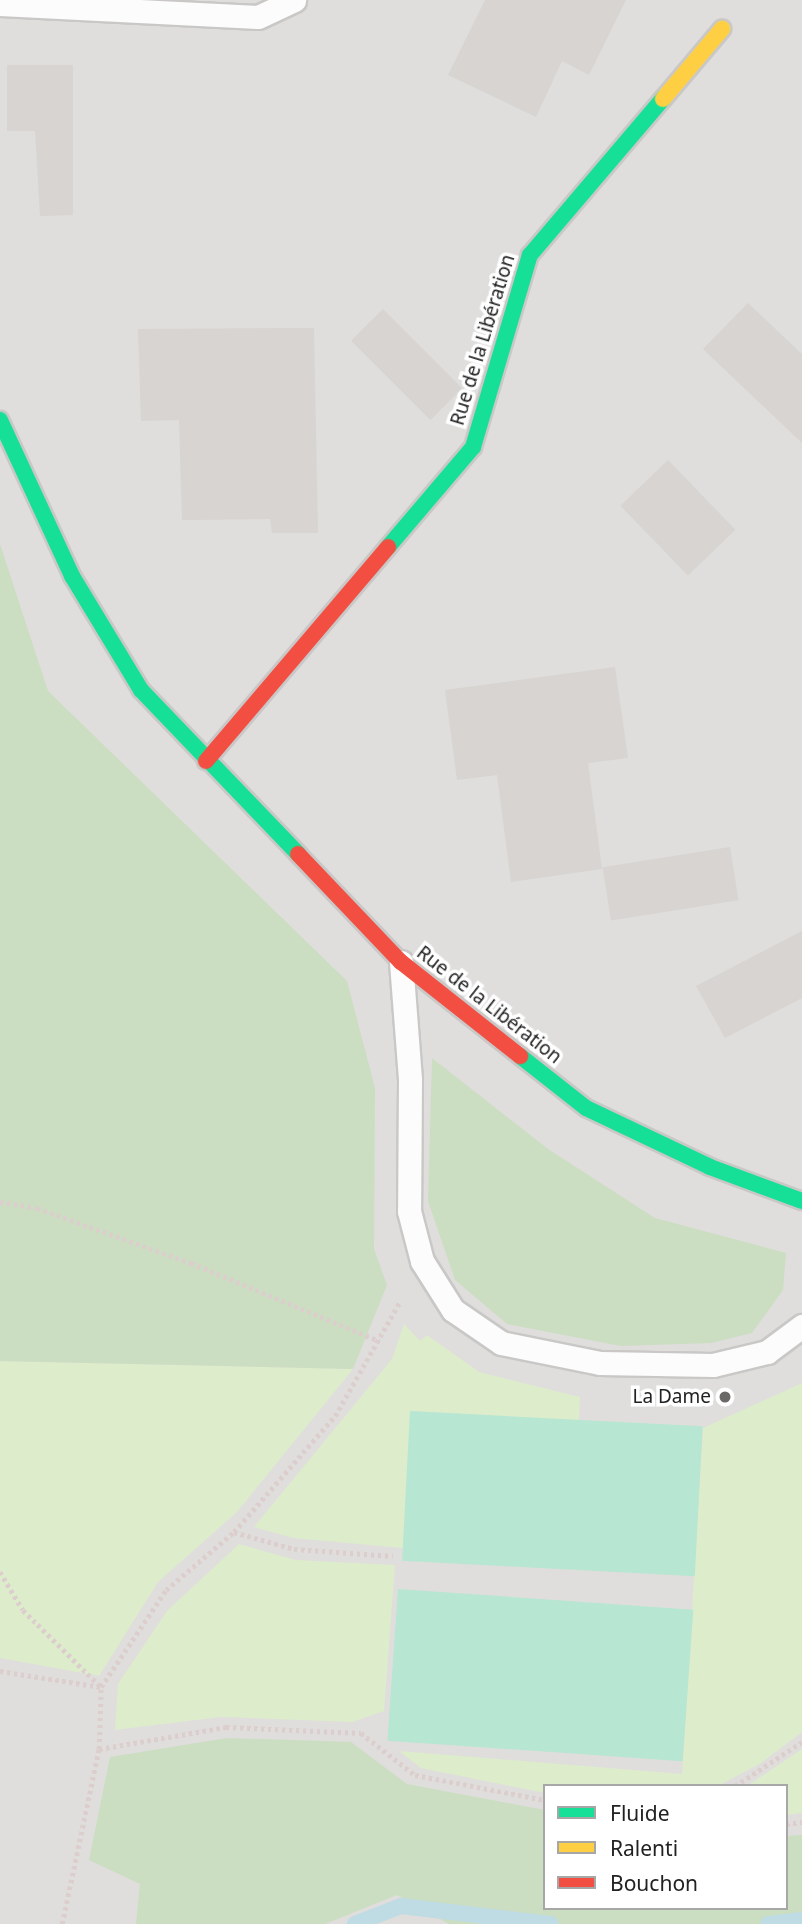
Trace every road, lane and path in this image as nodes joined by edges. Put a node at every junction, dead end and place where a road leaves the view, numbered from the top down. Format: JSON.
{"nodes":[{"id":1,"x":293,"y":0,"type":"edge"},
{"id":2,"x":0,"y":4,"type":"edge"},
{"id":3,"x":722,"y":29,"type":"dead end"},
{"id":4,"x":0,"y":420,"type":"edge"},
{"id":5,"x":206,"y":761,"type":"junction"},
{"id":6,"x":401,"y":962,"type":"junction"},
{"id":7,"x":802,"y":1201,"type":"edge"},
{"id":8,"x":0,"y":1202,"type":"edge"},
{"id":9,"x":422,"y":1261,"type":"junction"},
{"id":10,"x":802,"y":1326,"type":"edge"},
{"id":11,"x":379,"y":1341,"type":"junction"},
{"id":12,"x":234,"y":1532,"type":"junction"},
{"id":13,"x":393,"y":1556,"type":"dead end"},
{"id":14,"x":0,"y":1572,"type":"edge"},
{"id":15,"x":0,"y":1671,"type":"edge"},
{"id":16,"x":101,"y":1688,"type":"junction"},
{"id":17,"x":802,"y":1742,"type":"edge"},
{"id":18,"x":99,"y":1749,"type":"junction"},
{"id":19,"x":738,"y":1784,"type":"edge"},
{"id":20,"x":543,"y":1800,"type":"edge"},
{"id":21,"x":62,"y":1924,"type":"edge"}],
"edges":[{"from":1,"to":2,"type":"lane"},
{"from":3,"to":5,"type":"street","name":"Rue de la Libération"},
{"from":4,"to":5,"type":"street","name":"Rue de la Libération"},
{"from":5,"to":6,"type":"street","name":"Rue de la Libération"},
{"from":6,"to":7,"type":"street","name":"Rue de la Libération"},
{"from":6,"to":9,"type":"lane"},
{"from":8,"to":11,"type":"path"},
{"from":9,"to":10,"type":"lane"},
{"from":9,"to":11,"type":"path"},
{"from":11,"to":12,"type":"path"},
{"from":12,"to":13,"type":"path"},
{"from":12,"to":16,"type":"path"},
{"from":14,"to":16,"type":"path"},
{"from":15,"to":16,"type":"path"},
{"from":16,"to":18,"type":"path"},
{"from":17,"to":19,"type":"path"},
{"from":18,"to":20,"type":"path"},
{"from":18,"to":21,"type":"path"}]}
